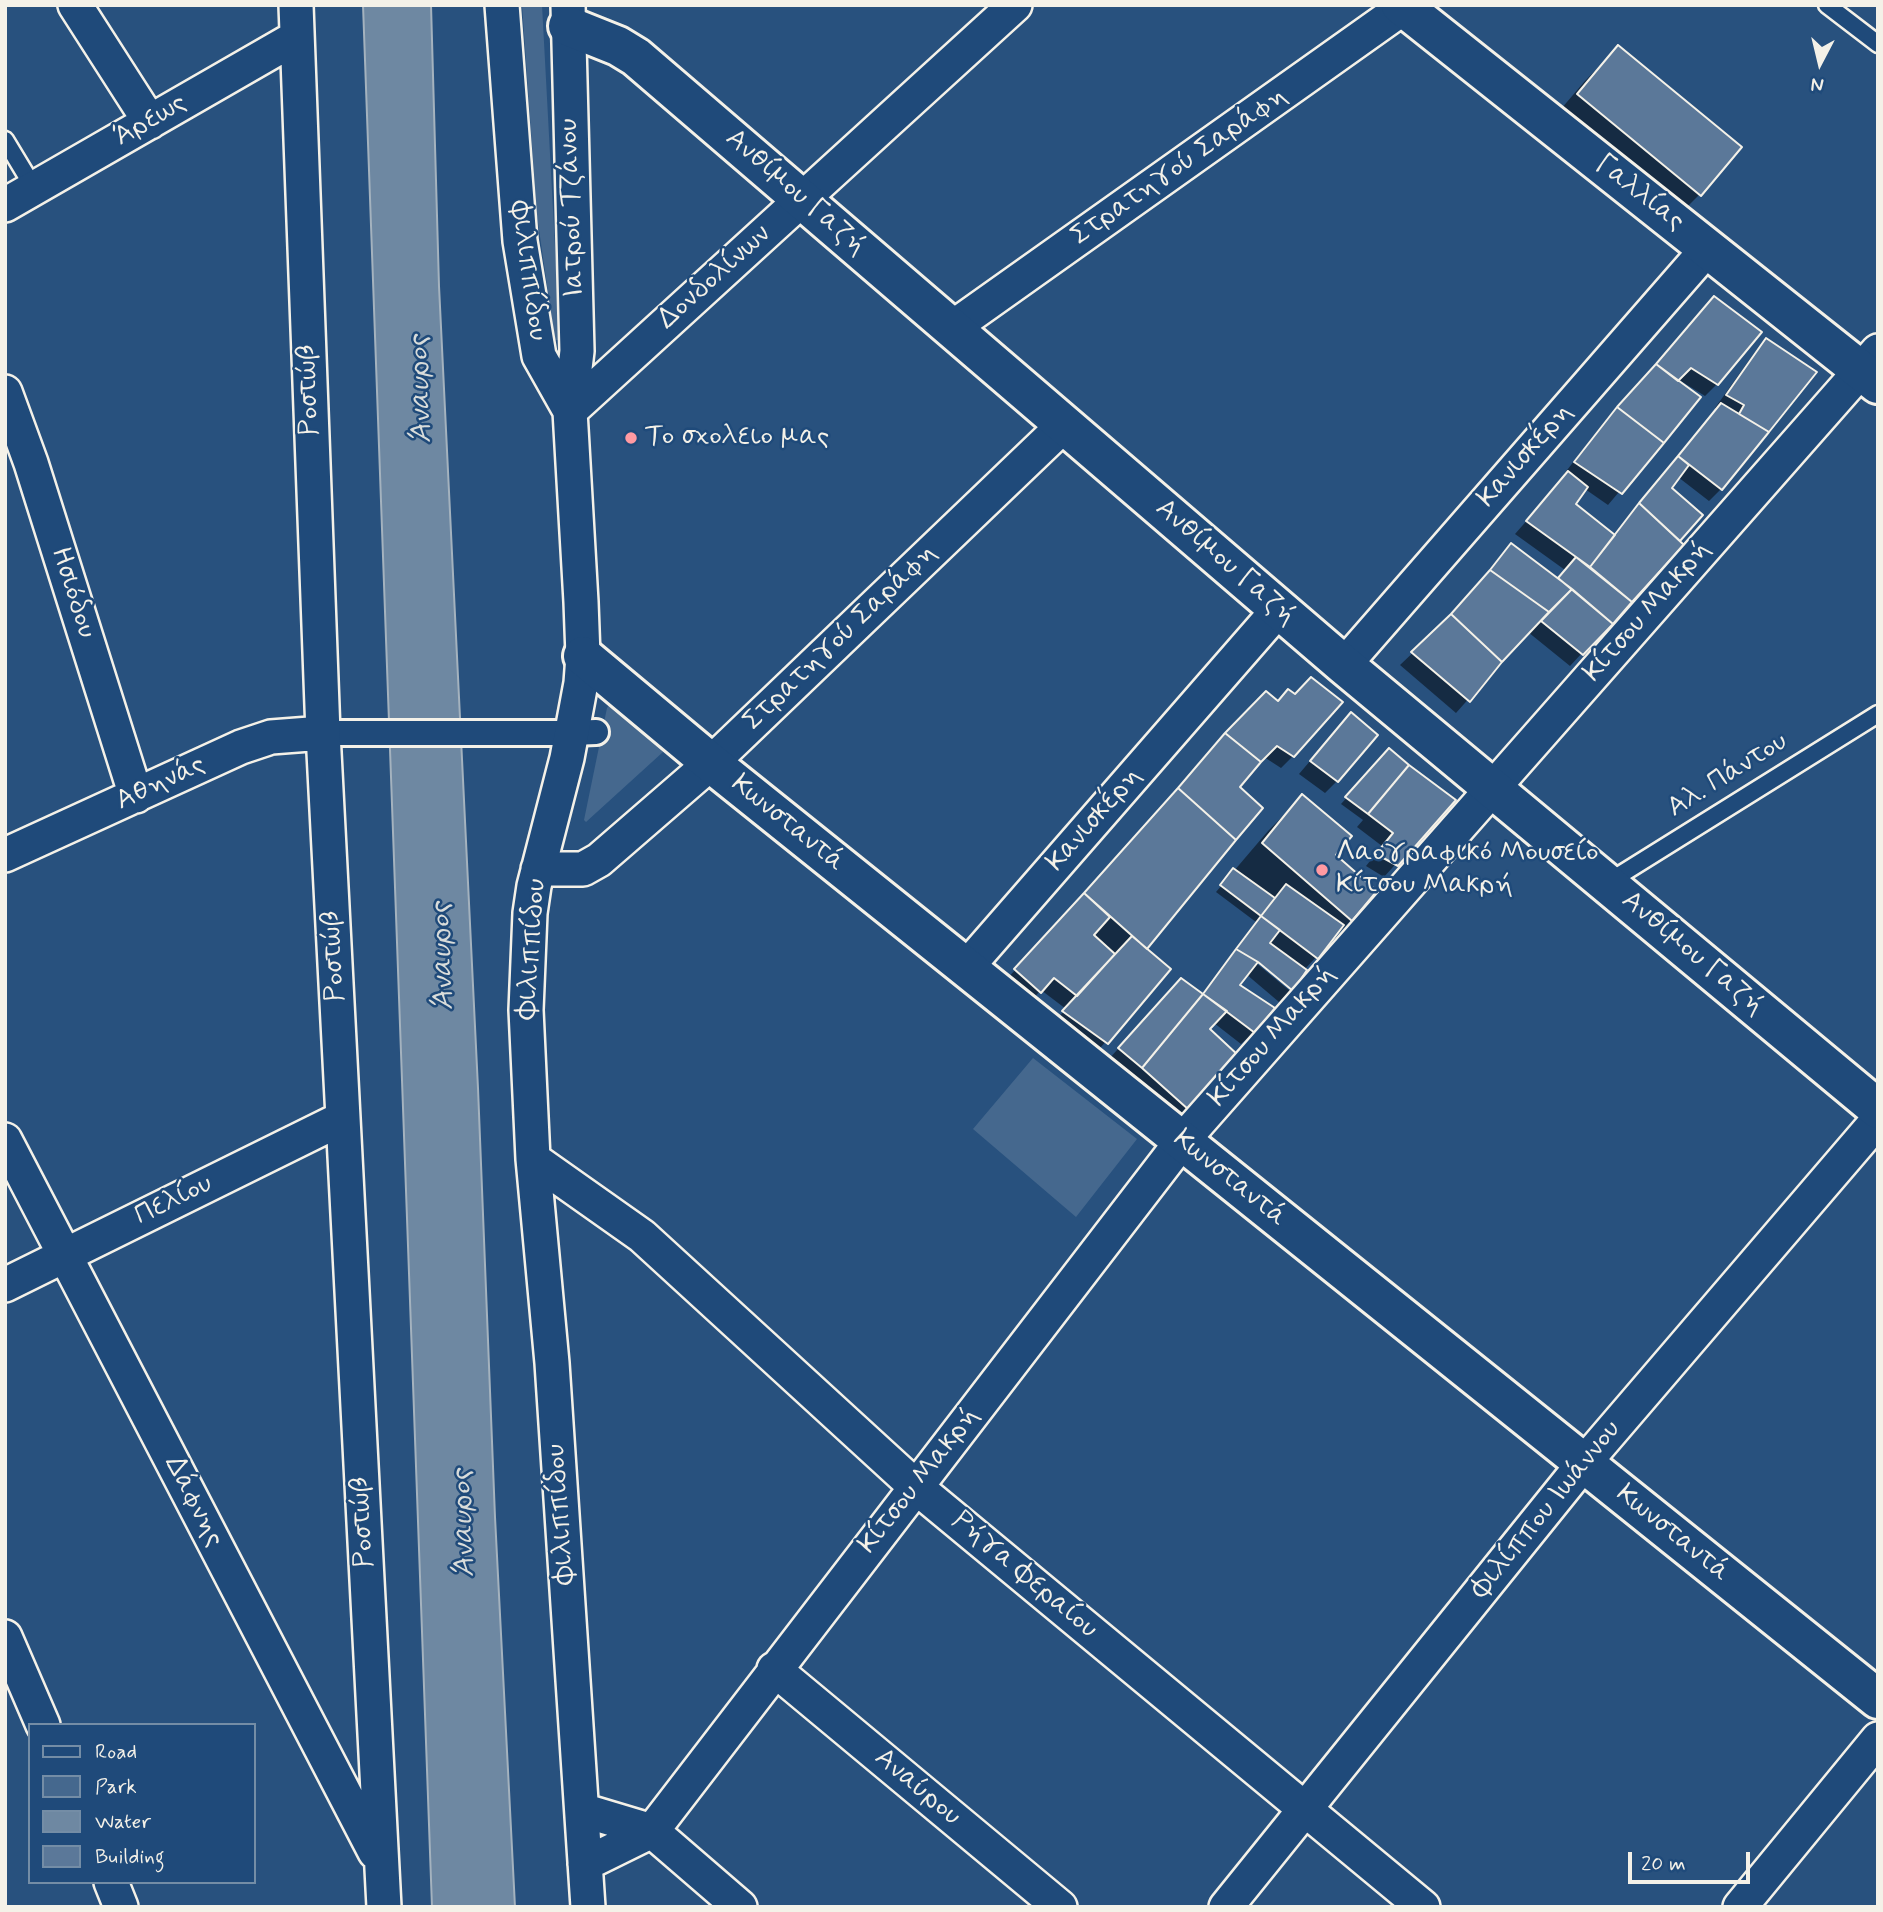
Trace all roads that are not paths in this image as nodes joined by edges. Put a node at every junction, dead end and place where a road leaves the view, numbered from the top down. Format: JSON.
{"nodes":[{"id":1,"x":75,"y":5,"type":"edge"},
{"id":2,"x":502,"y":5,"type":"edge"},
{"id":3,"x":1015,"y":5,"type":"edge"},
{"id":4,"x":1827,"y":5,"type":"edge"},
{"id":5,"x":1404,"y":6,"type":"edge"},
{"id":6,"x":568,"y":16,"type":"edge"},
{"id":7,"x":297,"y":21,"type":"edge"},
{"id":8,"x":1878,"y":44,"type":"edge"},
{"id":9,"x":150,"y":122,"type":"junction"},
{"id":10,"x":5,"y":140,"type":"edge"},
{"id":11,"x":34,"y":188,"type":"junction"},
{"id":12,"x":803,"y":198,"type":"junction"},
{"id":13,"x":5,"y":205,"type":"edge"},
{"id":14,"x":1708,"y":248,"type":"junction"},
{"id":15,"x":952,"y":328,"type":"junction"},
{"id":16,"x":1872,"y":368,"type":"edge"},
{"id":17,"x":5,"y":392,"type":"edge"},
{"id":18,"x":570,"y":411,"type":"junction"},
{"id":19,"x":1065,"y":425,"type":"junction"},
{"id":20,"x":1279,"y":609,"type":"junction"},
{"id":21,"x":583,"y":656,"type":"junction"},
{"id":22,"x":1344,"y":664,"type":"junction"},
{"id":23,"x":1878,"y":714,"type":"edge"},
{"id":24,"x":584,"y":732,"type":"junction"},
{"id":25,"x":323,"y":733,"type":"junction"},
{"id":26,"x":711,"y":763,"type":"junction"},
{"id":27,"x":1493,"y":788,"type":"junction"},
{"id":28,"x":136,"y":796,"type":"junction"},
{"id":29,"x":5,"y":855,"type":"edge"},
{"id":30,"x":538,"y":869,"type":"junction"},
{"id":31,"x":1607,"y":883,"type":"junction"},
{"id":32,"x":966,"y":968,"type":"junction"},
{"id":33,"x":1878,"y":1109,"type":"edge"},
{"id":34,"x":343,"y":1118,"type":"junction"},
{"id":35,"x":1878,"y":1120,"type":"edge"},
{"id":36,"x":5,"y":1140,"type":"edge"},
{"id":37,"x":1182,"y":1141,"type":"junction"},
{"id":38,"x":533,"y":1159,"type":"junction"},
{"id":39,"x":65,"y":1255,"type":"junction"},
{"id":40,"x":5,"y":1285,"type":"edge"},
{"id":41,"x":1584,"y":1463,"type":"junction"},
{"id":42,"x":916,"y":1487,"type":"junction"},
{"id":43,"x":5,"y":1637,"type":"edge"},
{"id":44,"x":774,"y":1669,"type":"junction"},
{"id":45,"x":1878,"y":1699,"type":"edge"},
{"id":46,"x":42,"y":1723,"type":"edge"},
{"id":47,"x":1878,"y":1739,"type":"edge"},
{"id":48,"x":1303,"y":1809,"type":"junction"},
{"id":49,"x":582,"y":1810,"type":"junction"},
{"id":50,"x":652,"y":1830,"type":"junction"},
{"id":51,"x":381,"y":1863,"type":"junction"},
{"id":52,"x":585,"y":1864,"type":"junction"},
{"id":53,"x":112,"y":1884,"type":"edge"},
{"id":54,"x":121,"y":1907,"type":"edge"},
{"id":55,"x":384,"y":1907,"type":"edge"},
{"id":56,"x":588,"y":1907,"type":"edge"},
{"id":57,"x":740,"y":1907,"type":"edge"},
{"id":58,"x":1060,"y":1907,"type":"edge"},
{"id":59,"x":1226,"y":1907,"type":"edge"},
{"id":60,"x":1423,"y":1907,"type":"edge"},
{"id":61,"x":1740,"y":1907,"type":"edge"}],
"edges":[{"from":1,"to":9,"type":"street"},
{"from":2,"to":18,"type":"street","name":"Φιλιππίδου"},
{"from":3,"to":12,"type":"street","name":"Δονδολίνων"},
{"from":4,"to":8,"type":"lane"},
{"from":5,"to":14,"type":"street","name":"Γαλλίας"},
{"from":5,"to":15,"type":"street","name":"Στρατηγού Σαράφη"},
{"from":6,"to":12,"type":"street","name":"Ανθίμου Γαζή"},
{"from":6,"to":18,"type":"street","name":"Ιατρού Τζάνου"},
{"from":7,"to":9,"type":"street","name":"Άρεως"},
{"from":7,"to":25,"type":"street","name":"Ροστώβ"},
{"from":9,"to":11,"type":"street","name":"Άρεως"},
{"from":10,"to":11,"type":"lane"},
{"from":11,"to":13,"type":"street","name":"Άρεως"},
{"from":12,"to":15,"type":"street","name":"Ανθίμου Γαζή"},
{"from":12,"to":18,"type":"street","name":"Δονδολίνων"},
{"from":14,"to":16,"type":"street","name":"Γαλλίας"},
{"from":14,"to":22,"type":"street","name":"Κανισκέρη"},
{"from":15,"to":19,"type":"street","name":"Ανθίμου Γαζή"},
{"from":16,"to":27,"type":"street","name":"Κίτσου Μακρή"},
{"from":17,"to":28,"type":"street","name":"Ησιόδου"},
{"from":18,"to":21,"type":"street","name":"Φιλιππίδου"},
{"from":19,"to":20,"type":"street","name":"Ανθίμου Γαζή"},
{"from":19,"to":26,"type":"street","name":"Στρατηγού Σαράφη"},
{"from":20,"to":22,"type":"street","name":"Ανθίμου Γαζή"},
{"from":20,"to":32,"type":"street","name":"Κανισκέρη"},
{"from":21,"to":24,"type":"street","name":"Φιλιππίδου"},
{"from":21,"to":26,"type":"street","name":"Κωνσταντά"},
{"from":22,"to":27,"type":"street","name":"Ανθίμου Γαζή"},
{"from":23,"to":31,"type":"lane","name":"Αλ. Πάντου"},
{"from":24,"to":25,"type":"street"},
{"from":24,"to":30,"type":"street","name":"Φιλιππίδου"},
{"from":25,"to":28,"type":"street","name":"Αθηνάς"},
{"from":25,"to":34,"type":"street","name":"Ροστώβ"},
{"from":26,"to":30,"type":"street","name":"Στρατηγού Σαράφη"},
{"from":26,"to":32,"type":"street","name":"Κωνσταντά"},
{"from":27,"to":31,"type":"street","name":"Ανθίμου Γαζή"},
{"from":27,"to":37,"type":"street","name":"Κίτσου Μακρή"},
{"from":28,"to":29,"type":"street","name":"Αθηνάς"},
{"from":30,"to":38,"type":"street","name":"Φιλιππίδου"},
{"from":31,"to":33,"type":"street","name":"Ανθίμου Γαζή"},
{"from":32,"to":37,"type":"street","name":"Κωνσταντά"},
{"from":34,"to":39,"type":"street","name":"Πελίου"},
{"from":34,"to":51,"type":"street","name":"Ροστώβ"},
{"from":35,"to":41,"type":"street","name":"Φιλίππου Ιωάννου"},
{"from":36,"to":39,"type":"street","name":"Δάφνης"},
{"from":37,"to":41,"type":"street","name":"Κωνσταντά"},
{"from":37,"to":42,"type":"street","name":"Κίτσου Μακρή"},
{"from":38,"to":42,"type":"street","name":"Ρήγα Φεραίου"},
{"from":38,"to":49,"type":"street","name":"Φιλιππίδου"},
{"from":39,"to":40,"type":"street","name":"Πελίου"},
{"from":39,"to":51,"type":"street","name":"Δάφνης"},
{"from":41,"to":45,"type":"street","name":"Κωνσταντά"},
{"from":41,"to":48,"type":"street","name":"Φιλίππου Ιωάννου"},
{"from":42,"to":44,"type":"street","name":"Κίτσου Μακρή"},
{"from":42,"to":48,"type":"street","name":"Ρήγα Φεραίου"},
{"from":43,"to":46,"type":"street"},
{"from":44,"to":50,"type":"street","name":"Κίτσου Μακρή"},
{"from":44,"to":58,"type":"street","name":"Αναύρου"},
{"from":47,"to":61,"type":"street"},
{"from":48,"to":59,"type":"street","name":"Φιλίππου Ιωάννου"},
{"from":48,"to":60,"type":"street","name":"Ρήγα Φεραίου"},
{"from":49,"to":50,"type":"street"},
{"from":49,"to":52,"type":"street","name":"Φιλιππίδου"},
{"from":50,"to":52,"type":"street","name":"Κίτσου Μακρή"},
{"from":50,"to":57,"type":"street"},
{"from":51,"to":55,"type":"street","name":"Ροστώβ"},
{"from":52,"to":56,"type":"street","name":"Φιλιππίδου"},
{"from":53,"to":54,"type":"street"}]}
